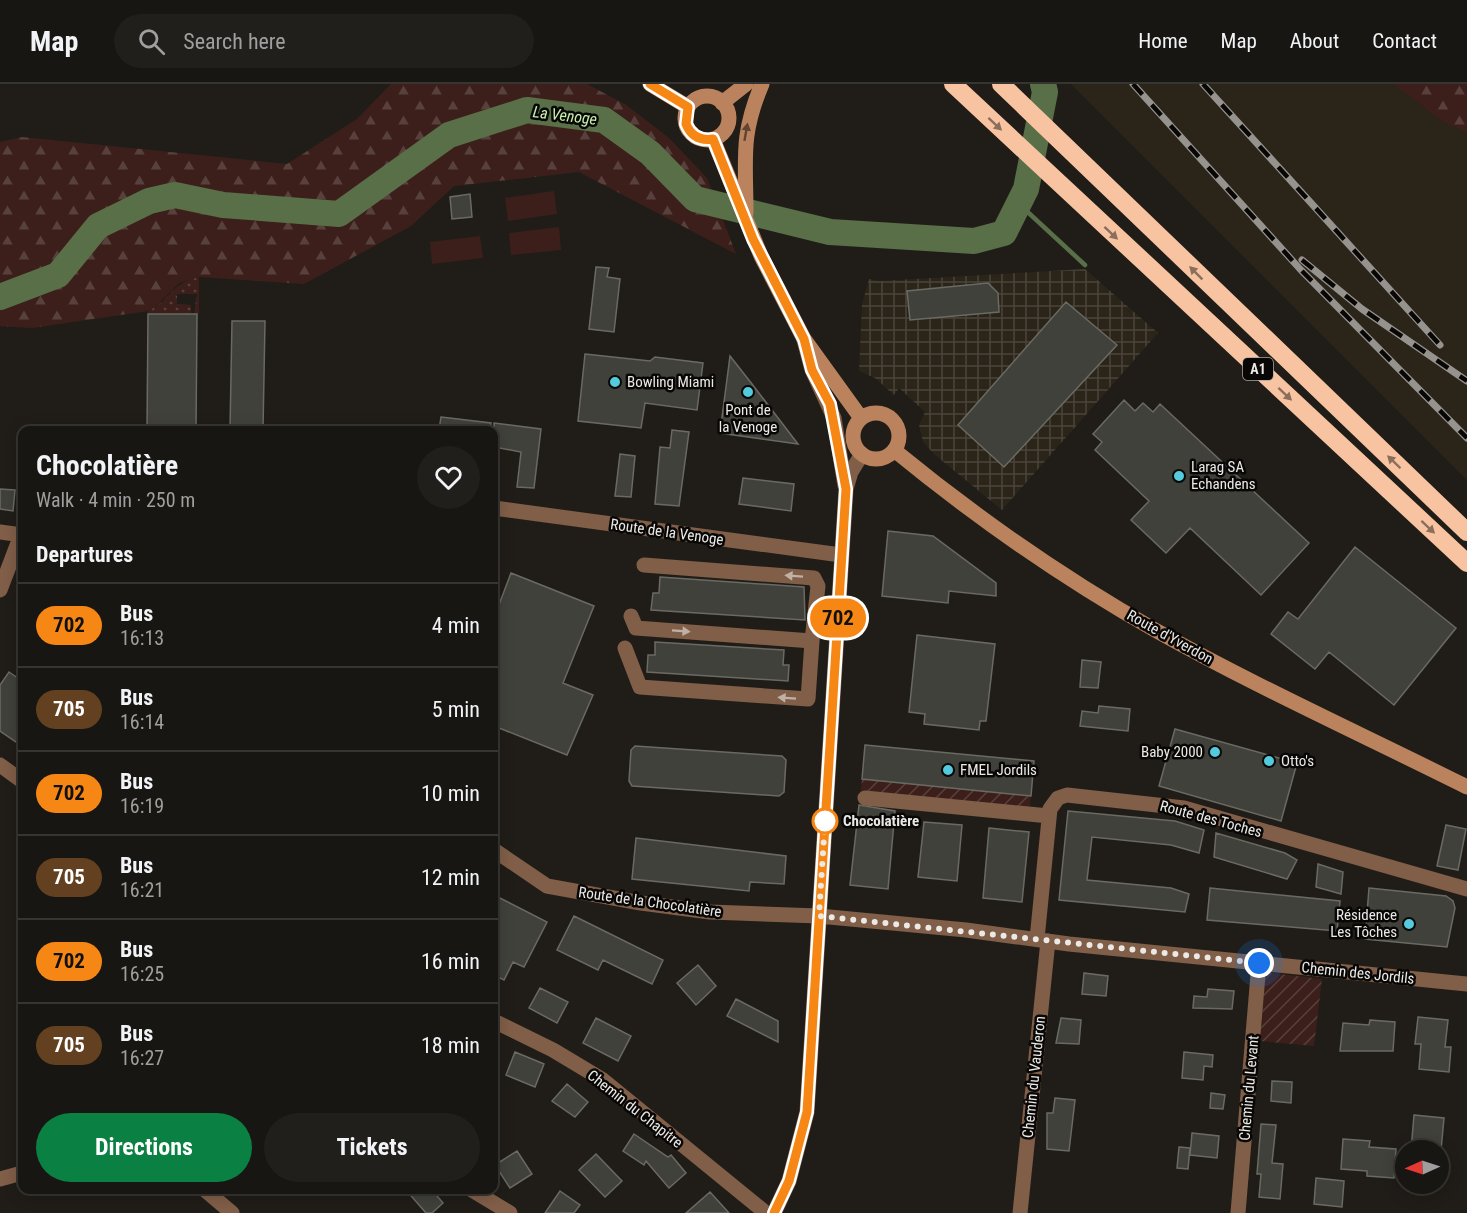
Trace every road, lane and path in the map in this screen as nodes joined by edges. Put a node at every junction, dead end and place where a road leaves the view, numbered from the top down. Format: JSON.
{"nodes":[{"id":1,"x":650,"y":84,"type":"edge"},
{"id":2,"x":746,"y":84,"type":"edge"},
{"id":3,"x":762,"y":84,"type":"edge"},
{"id":4,"x":953,"y":84,"type":"edge"},
{"id":5,"x":1001,"y":84,"type":"edge"},
{"id":6,"x":722,"y":103,"type":"junction"},
{"id":7,"x":688,"y":107,"type":"junction"},
{"id":8,"x":713,"y":139,"type":"junction"},
{"id":9,"x":746,"y":222,"type":"junction"},
{"id":10,"x":804,"y":339,"type":"junction"},
{"id":11,"x":861,"y":418,"type":"junction"},
{"id":12,"x":894,"y":450,"type":"junction"},
{"id":13,"x":862,"y":454,"type":"junction"},
{"id":14,"x":846,"y":489,"type":"junction"},
{"id":15,"x":498,"y":509,"type":"edge"},
{"id":16,"x":0,"y":532,"type":"edge"},
{"id":17,"x":1467,"y":532,"type":"edge"},
{"id":18,"x":18,"y":534,"type":"edge"},
{"id":19,"x":18,"y":545,"type":"edge"},
{"id":20,"x":842,"y":555,"type":"junction"},
{"id":21,"x":1467,"y":563,"type":"edge"},
{"id":22,"x":644,"y":565,"type":"dead end"},
{"id":23,"x":0,"y":590,"type":"edge"},
{"id":24,"x":631,"y":616,"type":"dead end"},
{"id":25,"x":812,"y":641,"type":"junction"},
{"id":26,"x":625,"y":648,"type":"dead end"},
{"id":27,"x":0,"y":765,"type":"edge"},
{"id":28,"x":18,"y":778,"type":"edge"},
{"id":29,"x":1467,"y":787,"type":"edge"},
{"id":30,"x":865,"y":798,"type":"dead end"},
{"id":31,"x":1049,"y":816,"type":"junction"},
{"id":32,"x":498,"y":853,"type":"edge"},
{"id":33,"x":1467,"y":889,"type":"edge"},
{"id":34,"x":819,"y":916,"type":"junction"},
{"id":35,"x":1043,"y":940,"type":"junction"},
{"id":36,"x":1259,"y":963,"type":"junction"},
{"id":37,"x":1467,"y":984,"type":"edge"},
{"id":38,"x":498,"y":1023,"type":"edge"},
{"id":39,"x":18,"y":1174,"type":"edge"},
{"id":40,"x":0,"y":1179,"type":"edge"},
{"id":41,"x":210,"y":1194,"type":"edge"},
{"id":42,"x":479,"y":1194,"type":"edge"},
{"id":43,"x":232,"y":1213,"type":"edge"},
{"id":44,"x":510,"y":1213,"type":"edge"},
{"id":45,"x":766,"y":1213,"type":"edge"},
{"id":46,"x":774,"y":1213,"type":"edge"},
{"id":47,"x":1020,"y":1213,"type":"edge"},
{"id":48,"x":1238,"y":1213,"type":"edge"}],
"edges":[{"from":1,"to":7,"type":"main road"},
{"from":2,"to":6,"type":"main road"},
{"from":9,"to":3,"type":"main road","one_way":true},
{"from":4,"to":21,"type":"highway","number":"A1","one_way":true},
{"from":17,"to":5,"type":"highway","number":"A1","one_way":true},
{"from":6,"to":7,"type":"main road"},
{"from":6,"to":8,"type":"main road"},
{"from":7,"to":8,"type":"main road"},
{"from":8,"to":9,"type":"main road"},
{"from":9,"to":10,"type":"main road"},
{"from":10,"to":11,"type":"main road"},
{"from":10,"to":14,"type":"street"},
{"from":11,"to":12,"type":"main road"},
{"from":11,"to":13,"type":"main road"},
{"from":12,"to":13,"type":"main road"},
{"from":12,"to":29,"type":"main road","name":"Route d'Yverdon"},
{"from":13,"to":14,"type":"street"},
{"from":14,"to":20,"type":"street"},
{"from":15,"to":20,"type":"street","name":"Route de la Venoge"},
{"from":16,"to":18,"type":"street"},
{"from":19,"to":23,"type":"street"},
{"from":20,"to":34,"type":"street"},
{"from":25,"to":22,"type":"street","one_way":true},
{"from":24,"to":25,"type":"street","one_way":true},
{"from":25,"to":26,"type":"street","one_way":true},
{"from":27,"to":28,"type":"street"},
{"from":30,"to":31,"type":"street"},
{"from":31,"to":33,"type":"street","name":"Route des Toches"},
{"from":31,"to":35,"type":"street"},
{"from":32,"to":34,"type":"street","name":"Route de la Chocolatière"},
{"from":34,"to":35,"type":"street","name":"Chemin des Jordils"},
{"from":34,"to":46,"type":"street"},
{"from":35,"to":36,"type":"street","name":"Chemin des Jordils"},
{"from":35,"to":47,"type":"street","name":"Chemin du Vauderon"},
{"from":36,"to":37,"type":"street","name":"Chemin des Jordils"},
{"from":36,"to":48,"type":"street","name":"Chemin du Levant"},
{"from":38,"to":45,"type":"street","name":"Chemin du Chapitre"},
{"from":39,"to":40,"type":"street"},
{"from":41,"to":43,"type":"street"},
{"from":42,"to":44,"type":"street"}]}
